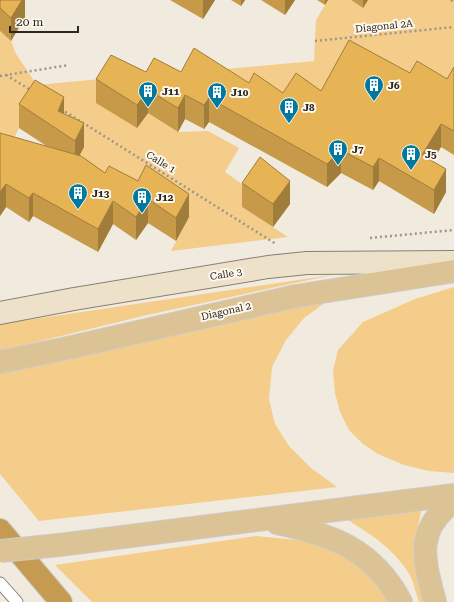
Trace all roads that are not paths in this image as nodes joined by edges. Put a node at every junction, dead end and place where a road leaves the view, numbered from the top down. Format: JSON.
{"nodes":[{"id":1,"x":454,"y":262,"type":"edge"},
{"id":2,"x":454,"y":271,"type":"edge"},
{"id":3,"x":0,"y":313,"type":"edge"},
{"id":4,"x":0,"y":362,"type":"edge"},
{"id":5,"x":454,"y":495,"type":"edge"},
{"id":6,"x":454,"y":501,"type":"edge"},
{"id":7,"x":260,"y":519,"type":"junction"},
{"id":8,"x":0,"y":530,"type":"edge"},
{"id":9,"x":0,"y":551,"type":"edge"},
{"id":10,"x":0,"y":583,"type":"edge"},
{"id":11,"x":17,"y":602,"type":"edge"},
{"id":12,"x":61,"y":602,"type":"edge"},
{"id":13,"x":401,"y":602,"type":"edge"},
{"id":14,"x":435,"y":602,"type":"edge"}],
"edges":[{"from":1,"to":3,"type":"street","name":"Calle 3"},
{"from":2,"to":4,"type":"main road","name":"Diagonal 2"},
{"from":5,"to":7,"type":"main road"},
{"from":6,"to":14,"type":"main road"},
{"from":7,"to":9,"type":"main road","bridge":true},
{"from":7,"to":13,"type":"main road"},
{"from":8,"to":12,"type":"highway"},
{"from":10,"to":11,"type":"lane"}]}
